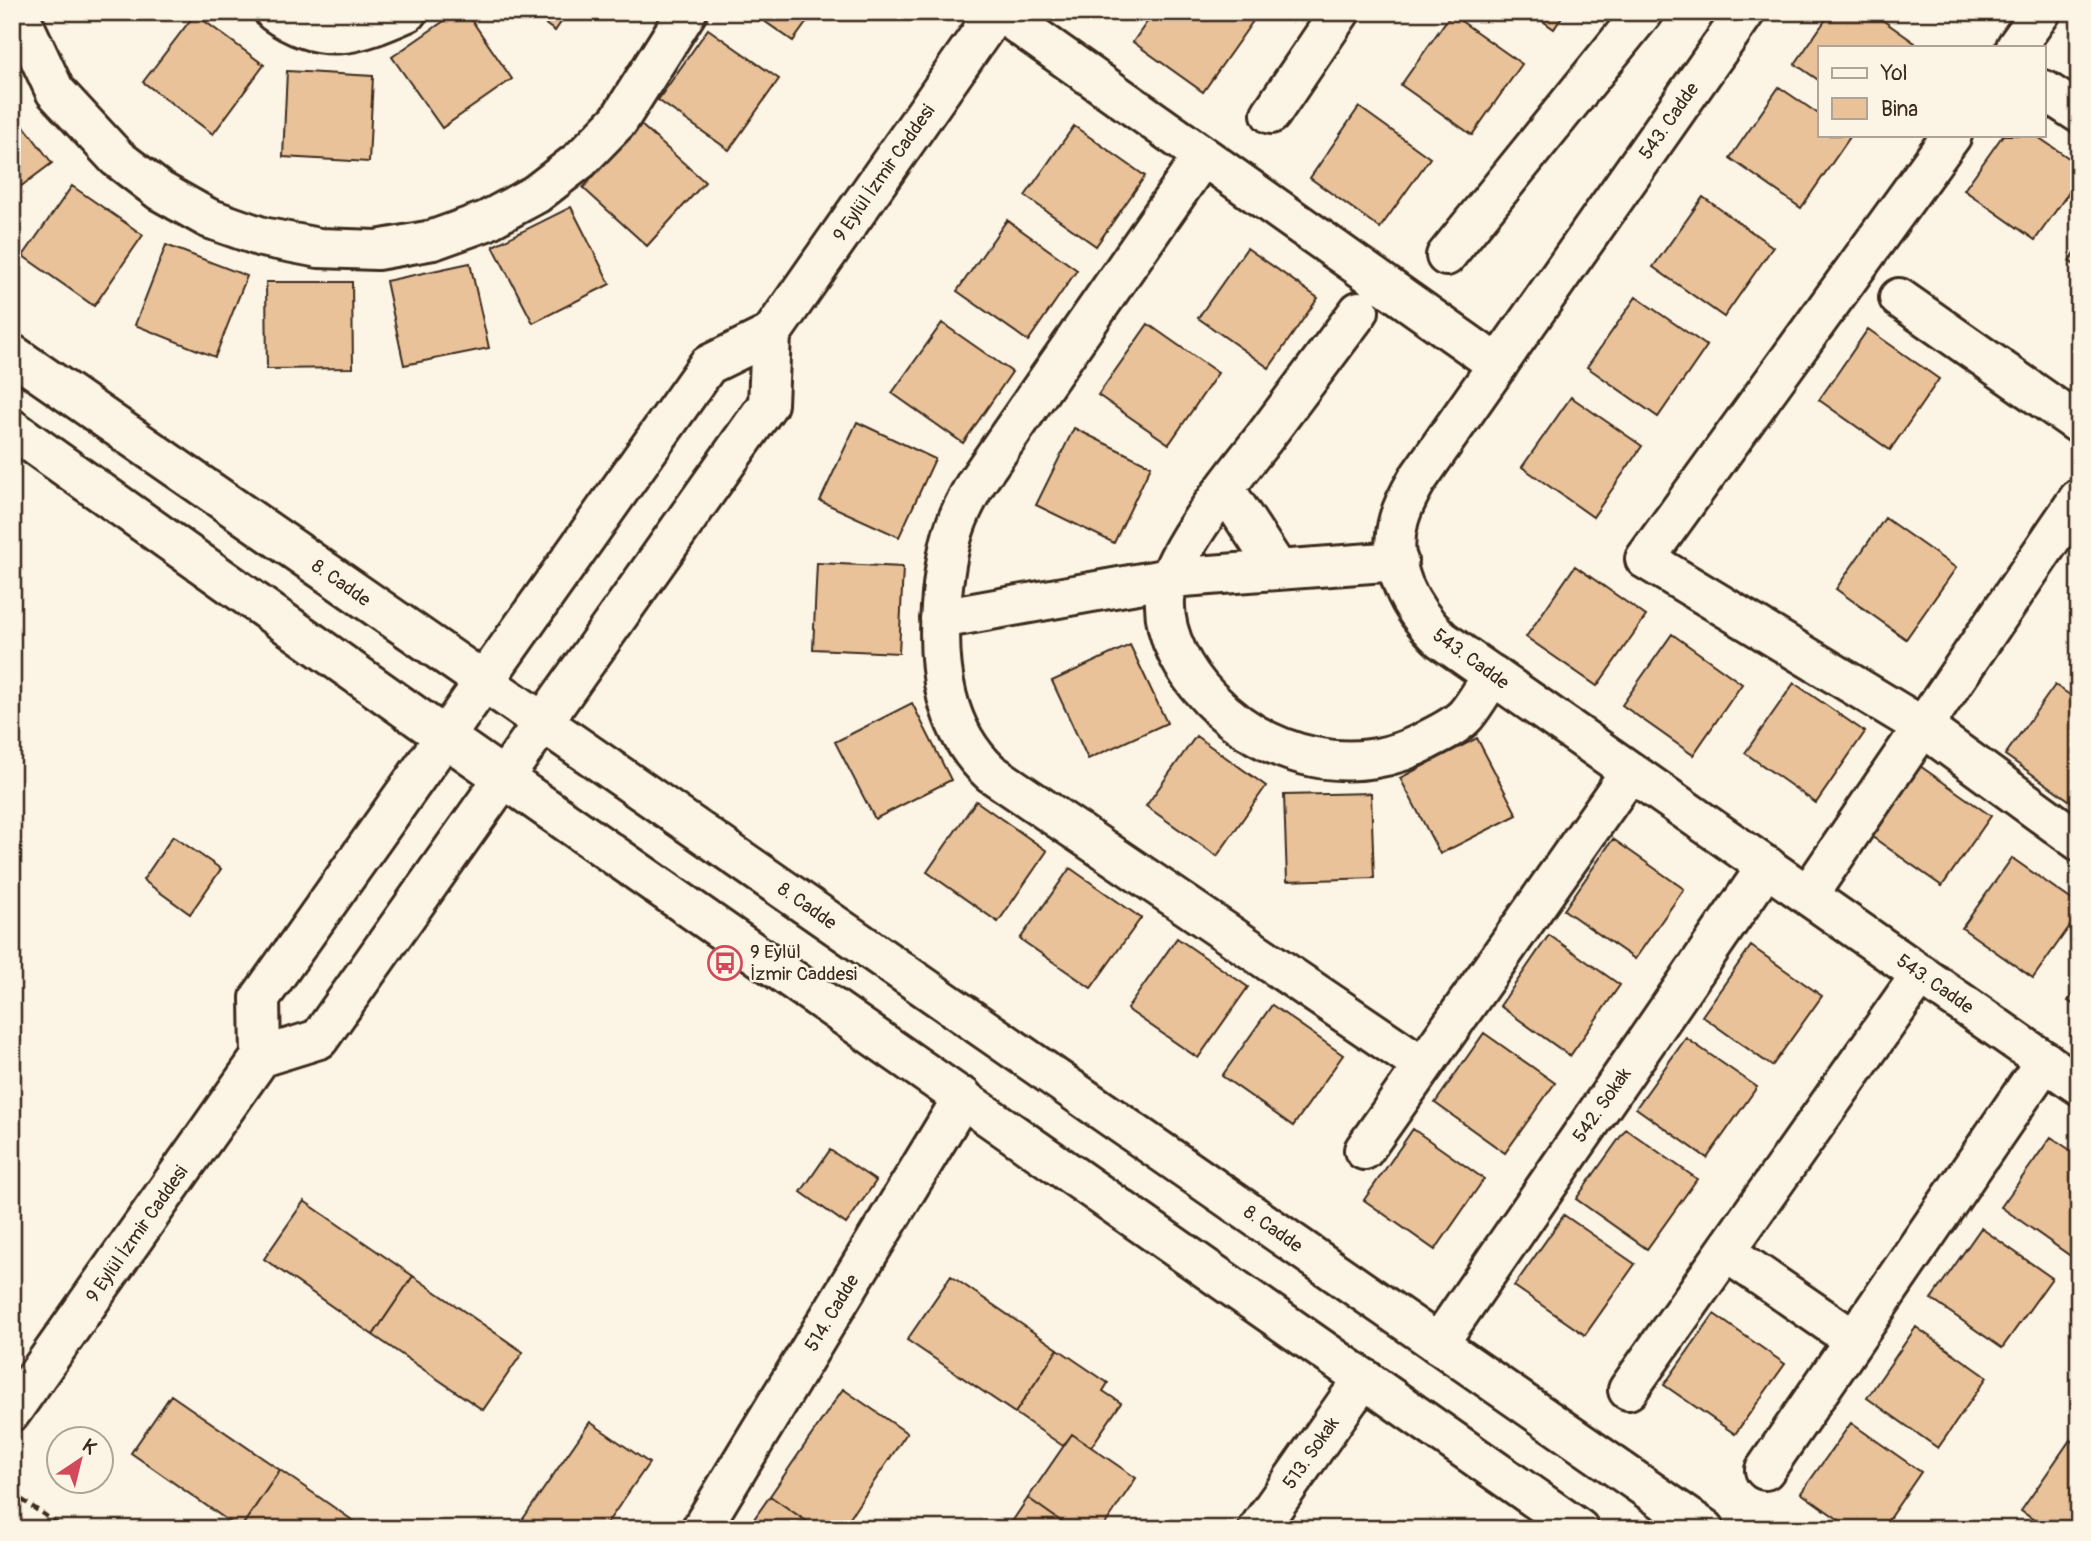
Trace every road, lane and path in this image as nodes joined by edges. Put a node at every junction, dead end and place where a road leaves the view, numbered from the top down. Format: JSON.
{"nodes":[{"id":1,"x":18,"y":12,"type":"edge"},
{"id":2,"x":274,"y":12,"type":"edge"},
{"id":3,"x":407,"y":12,"type":"edge"},
{"id":4,"x":687,"y":12,"type":"edge"},
{"id":5,"x":998,"y":12,"type":"edge"},
{"id":6,"x":1340,"y":12,"type":"edge"},
{"id":7,"x":1643,"y":12,"type":"edge"},
{"id":8,"x":1745,"y":12,"type":"edge"},
{"id":9,"x":2041,"y":12,"type":"edge"},
{"id":10,"x":2017,"y":46,"type":"edge"},
{"id":11,"x":2046,"y":91,"type":"edge"},
{"id":12,"x":2079,"y":113,"type":"edge"},
{"id":13,"x":1271,"y":114,"type":"dead end"},
{"id":14,"x":1951,"y":136,"type":"edge"},
{"id":15,"x":1203,"y":156,"type":"junction"},
{"id":16,"x":1446,"y":256,"type":"dead end"},
{"id":17,"x":1899,"y":298,"type":"dead end"},
{"id":18,"x":1359,"y":311,"type":"dead end"},
{"id":19,"x":771,"y":334,"type":"junction"},
{"id":20,"x":12,"y":354,"type":"edge"},
{"id":21,"x":1498,"y":365,"type":"junction"},
{"id":22,"x":2079,"y":424,"type":"edge"},
{"id":23,"x":12,"y":429,"type":"edge"},
{"id":24,"x":1225,"y":489,"type":"junction"},
{"id":25,"x":2079,"y":498,"type":"edge"},
{"id":26,"x":1398,"y":562,"type":"junction"},
{"id":27,"x":1278,"y":570,"type":"junction"},
{"id":28,"x":1170,"y":578,"type":"junction"},
{"id":29,"x":940,"y":619,"type":"junction"},
{"id":30,"x":1493,"y":676,"type":"junction"},
{"id":31,"x":484,"y":682,"type":"junction"},
{"id":32,"x":542,"y":722,"type":"junction"},
{"id":33,"x":1923,"y":727,"type":"junction"},
{"id":34,"x":445,"y":737,"type":"junction"},
{"id":35,"x":1630,"y":772,"type":"junction"},
{"id":36,"x":503,"y":778,"type":"junction"},
{"id":37,"x":2079,"y":841,"type":"edge"},
{"id":38,"x":1767,"y":866,"type":"junction"},
{"id":39,"x":1808,"y":895,"type":"junction"},
{"id":40,"x":1921,"y":974,"type":"junction"},
{"id":41,"x":261,"y":1056,"type":"junction"},
{"id":42,"x":2045,"y":1061,"type":"junction"},
{"id":43,"x":1423,"y":1066,"type":"junction"},
{"id":44,"x":2079,"y":1085,"type":"edge"},
{"id":45,"x":962,"y":1097,"type":"junction"},
{"id":46,"x":1364,"y":1150,"type":"dead end"},
{"id":47,"x":1726,"y":1252,"type":"junction"},
{"id":48,"x":1854,"y":1340,"type":"junction"},
{"id":49,"x":1438,"y":1344,"type":"junction"},
{"id":50,"x":1366,"y":1379,"type":"junction"},
{"id":51,"x":1629,"y":1391,"type":"dead end"},
{"id":52,"x":12,"y":1411,"type":"edge"},
{"id":53,"x":1765,"y":1470,"type":"dead end"},
{"id":54,"x":12,"y":1493,"type":"edge"},
{"id":55,"x":65,"y":1529,"type":"edge"},
{"id":56,"x":701,"y":1529,"type":"edge"},
{"id":57,"x":1258,"y":1529,"type":"edge"},
{"id":58,"x":1579,"y":1529,"type":"edge"},
{"id":59,"x":1705,"y":1529,"type":"edge"}],
"edges":[{"from":1,"to":4,"type":"street"},
{"from":2,"to":3,"type":"street"},
{"from":5,"to":15,"type":"street"},
{"from":5,"to":19,"type":"street","name":"9 Eylül İzmir Caddesi"},
{"from":6,"to":13,"type":"street"},
{"from":7,"to":16,"type":"street"},
{"from":8,"to":21,"type":"street","name":"543. Cadde"},
{"from":9,"to":10,"type":"street"},
{"from":11,"to":12,"type":"street"},
{"from":14,"to":33,"type":"street"},
{"from":15,"to":21,"type":"street"},
{"from":15,"to":29,"type":"street"},
{"from":17,"to":22,"type":"street"},
{"from":18,"to":24,"type":"street"},
{"from":19,"to":31,"type":"street","name":"9 Eylül İzmir Caddesi"},
{"from":19,"to":32,"type":"street"},
{"from":20,"to":31,"type":"street","name":"8. Cadde"},
{"from":21,"to":26,"type":"street","name":"543. Cadde"},
{"from":23,"to":34,"type":"street"},
{"from":24,"to":27,"type":"street"},
{"from":24,"to":28,"type":"street"},
{"from":25,"to":33,"type":"street"},
{"from":26,"to":27,"type":"street"},
{"from":26,"to":30,"type":"street","name":"543. Cadde"},
{"from":27,"to":28,"type":"street"},
{"from":28,"to":29,"type":"street"},
{"from":28,"to":30,"type":"street"},
{"from":29,"to":43,"type":"street"},
{"from":30,"to":35,"type":"street","name":"543. Cadde"},
{"from":31,"to":32,"type":"street","name":"8. Cadde"},
{"from":31,"to":34,"type":"street","name":"9 Eylül İzmir Caddesi"},
{"from":32,"to":36,"type":"street"},
{"from":32,"to":49,"type":"street","name":"8. Cadde"},
{"from":33,"to":37,"type":"street"},
{"from":33,"to":39,"type":"street"},
{"from":34,"to":36,"type":"street"},
{"from":34,"to":41,"type":"street","name":"9 Eylül İzmir Caddesi"},
{"from":35,"to":38,"type":"street","name":"543. Cadde"},
{"from":35,"to":43,"type":"street"},
{"from":36,"to":41,"type":"street"},
{"from":36,"to":45,"type":"street"},
{"from":38,"to":39,"type":"street","name":"543. Cadde"},
{"from":38,"to":49,"type":"street","name":"542. Sokak"},
{"from":39,"to":40,"type":"street","name":"543. Cadde"},
{"from":40,"to":42,"type":"street","name":"543. Cadde"},
{"from":40,"to":47,"type":"street"},
{"from":41,"to":52,"type":"street","name":"9 Eylül İzmir Caddesi"},
{"from":42,"to":44,"type":"street","name":"543. Cadde"},
{"from":42,"to":48,"type":"street"},
{"from":43,"to":46,"type":"street"},
{"from":45,"to":50,"type":"street"},
{"from":45,"to":56,"type":"street","name":"514. Cadde"},
{"from":47,"to":48,"type":"street"},
{"from":47,"to":51,"type":"street"},
{"from":48,"to":53,"type":"street"},
{"from":49,"to":59,"type":"street","name":"8. Cadde"},
{"from":50,"to":57,"type":"street","name":"513. Sokak"},
{"from":50,"to":58,"type":"street"},
{"from":54,"to":55,"type":"path"}]}
